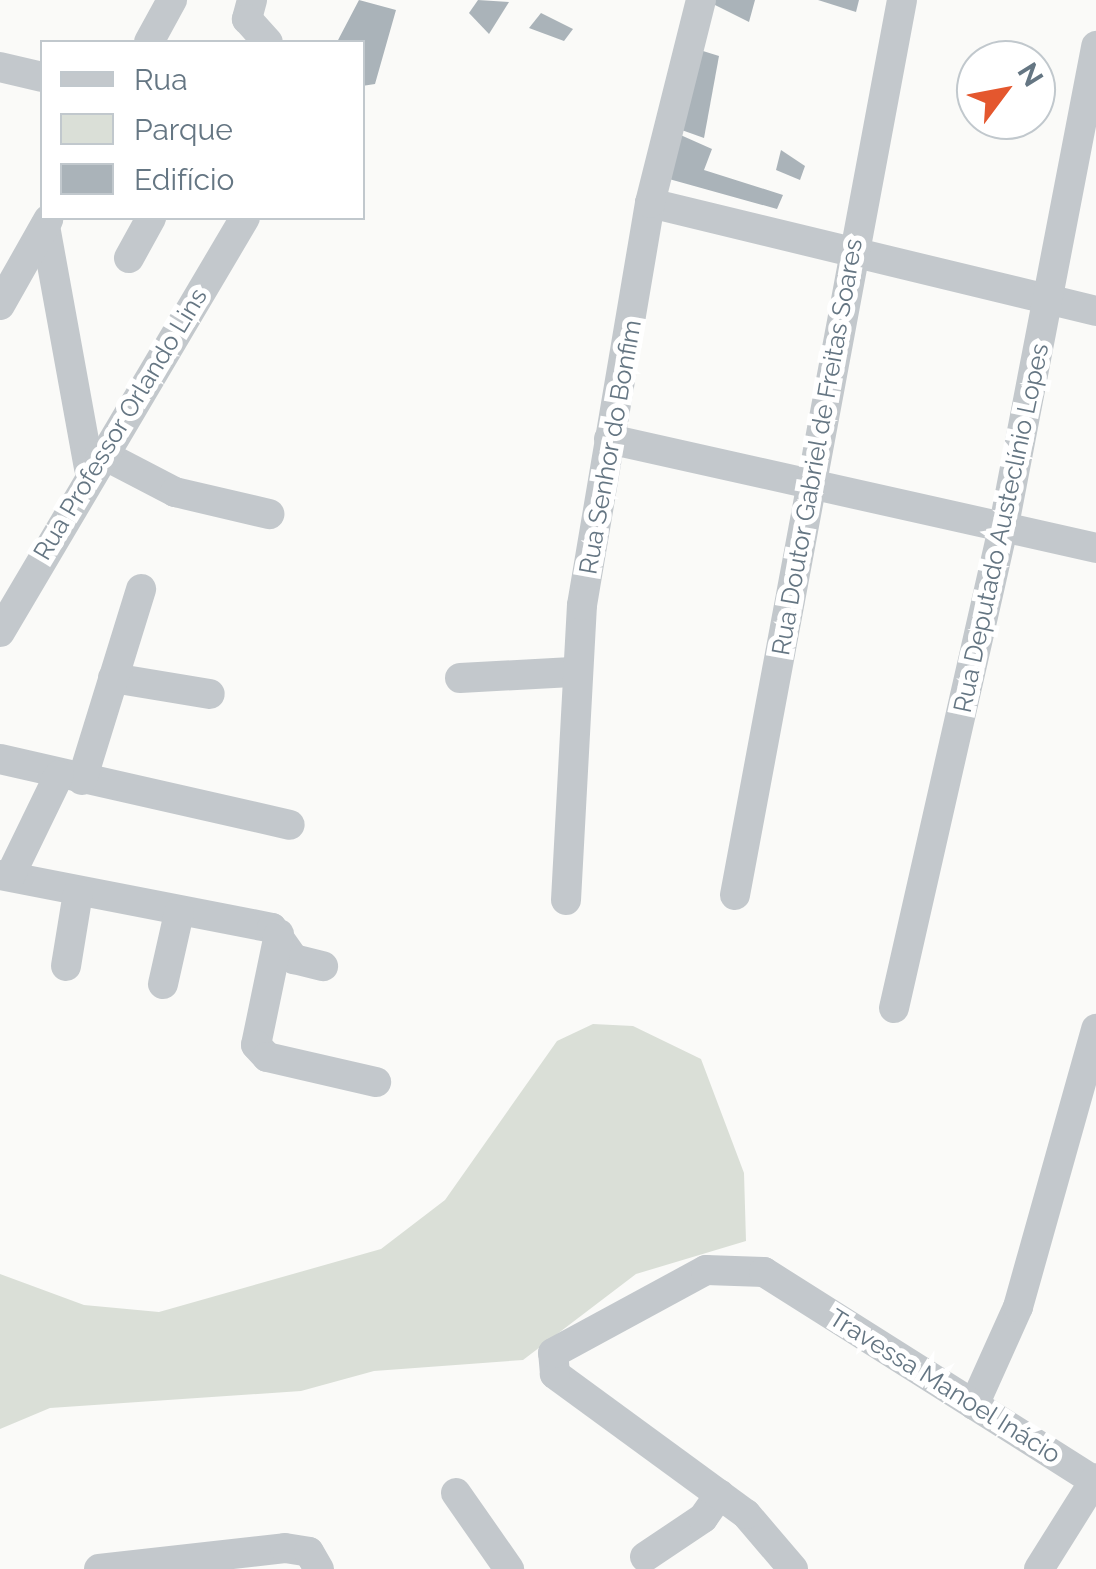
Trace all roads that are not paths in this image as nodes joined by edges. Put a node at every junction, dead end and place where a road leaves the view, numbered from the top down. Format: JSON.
{"nodes":[{"id":1,"x":172,"y":0,"type":"edge"},
{"id":2,"x":252,"y":0,"type":"edge"},
{"id":3,"x":701,"y":0,"type":"edge"},
{"id":4,"x":902,"y":0,"type":"edge"},
{"id":5,"x":150,"y":40,"type":"edge"},
{"id":6,"x":266,"y":40,"type":"edge"},
{"id":7,"x":1096,"y":46,"type":"edge"},
{"id":8,"x":0,"y":67,"type":"edge"},
{"id":9,"x":40,"y":77,"type":"edge"},
{"id":10,"x":650,"y":203,"type":"junction"},
{"id":11,"x":150,"y":220,"type":"edge"},
{"id":12,"x":244,"y":220,"type":"edge"},
{"id":13,"x":48,"y":222,"type":"edge"},
{"id":14,"x":850,"y":256,"type":"junction"},
{"id":15,"x":129,"y":258,"type":"dead end"},
{"id":16,"x":1050,"y":300,"type":"junction"},
{"id":17,"x":0,"y":304,"type":"edge"},
{"id":18,"x":1096,"y":311,"type":"edge"},
{"id":19,"x":609,"y":439,"type":"junction"},
{"id":20,"x":94,"y":461,"type":"junction"},
{"id":21,"x":812,"y":486,"type":"junction"},
{"id":22,"x":269,"y":514,"type":"dead end"},
{"id":23,"x":1004,"y":525,"type":"junction"},
{"id":24,"x":1096,"y":548,"type":"edge"},
{"id":25,"x":141,"y":589,"type":"dead end"},
{"id":26,"x":0,"y":632,"type":"edge"},
{"id":27,"x":572,"y":672,"type":"junction"},
{"id":28,"x":113,"y":678,"type":"junction"},
{"id":29,"x":460,"y":678,"type":"dead end"},
{"id":30,"x":210,"y":694,"type":"dead end"},
{"id":31,"x":0,"y":759,"type":"edge"},
{"id":32,"x":71,"y":778,"type":"junction"},
{"id":33,"x":290,"y":824,"type":"dead end"},
{"id":34,"x":5,"y":875,"type":"edge"},
{"id":35,"x":78,"y":893,"type":"junction"},
{"id":36,"x":736,"y":895,"type":"dead end"},
{"id":37,"x":566,"y":900,"type":"dead end"},
{"id":38,"x":179,"y":913,"type":"junction"},
{"id":39,"x":279,"y":934,"type":"junction"},
{"id":40,"x":66,"y":966,"type":"dead end"},
{"id":41,"x":323,"y":966,"type":"dead end"},
{"id":42,"x":163,"y":984,"type":"dead end"},
{"id":43,"x":894,"y":1008,"type":"dead end"},
{"id":44,"x":1096,"y":1029,"type":"edge"},
{"id":45,"x":1090,"y":1074,"type":"edge"},
{"id":46,"x":376,"y":1082,"type":"dead end"},
{"id":47,"x":974,"y":1405,"type":"junction"},
{"id":48,"x":1096,"y":1480,"type":"edge"},
{"id":49,"x":456,"y":1493,"type":"dead end"},
{"id":50,"x":720,"y":1494,"type":"junction"},
{"id":51,"x":486,"y":1555,"type":"edge"},
{"id":52,"x":644,"y":1558,"type":"dead end"},
{"id":53,"x":99,"y":1569,"type":"edge"},
{"id":54,"x":319,"y":1569,"type":"edge"},
{"id":55,"x":510,"y":1569,"type":"edge"},
{"id":56,"x":793,"y":1569,"type":"edge"},
{"id":57,"x":1039,"y":1569,"type":"edge"}],
"edges":[{"from":1,"to":5,"type":"street"},
{"from":2,"to":6,"type":"street"},
{"from":3,"to":10,"type":"street","name":"Rua Senhor do Bonfim"},
{"from":4,"to":14,"type":"street","name":"Rua Doutor Gabriel de Freitas Soares"},
{"from":7,"to":16,"type":"street","name":"Rua Deputado Austeclínio Lopes"},
{"from":8,"to":9,"type":"street"},
{"from":10,"to":14,"type":"street"},
{"from":10,"to":19,"type":"street","name":"Rua Senhor do Bonfim"},
{"from":11,"to":15,"type":"street"},
{"from":12,"to":20,"type":"street","name":"Rua Professor Orlando Lins"},
{"from":13,"to":17,"type":"street"},
{"from":13,"to":20,"type":"street"},
{"from":14,"to":16,"type":"street"},
{"from":14,"to":21,"type":"street","name":"Rua Doutor Gabriel de Freitas Soares"},
{"from":16,"to":18,"type":"street"},
{"from":16,"to":23,"type":"street","name":"Rua Deputado Austeclínio Lopes"},
{"from":19,"to":21,"type":"street"},
{"from":19,"to":27,"type":"street","name":"Rua Senhor do Bonfim"},
{"from":20,"to":22,"type":"street"},
{"from":20,"to":26,"type":"street","name":"Rua Professor Orlando Lins"},
{"from":21,"to":23,"type":"street"},
{"from":21,"to":36,"type":"street","name":"Rua Doutor Gabriel de Freitas Soares"},
{"from":23,"to":24,"type":"street"},
{"from":23,"to":43,"type":"street","name":"Rua Deputado Austeclínio Lopes"},
{"from":25,"to":28,"type":"street"},
{"from":27,"to":29,"type":"street"},
{"from":27,"to":37,"type":"street","name":"Rua Senhor do Bonfim"},
{"from":28,"to":30,"type":"street"},
{"from":28,"to":32,"type":"street"},
{"from":31,"to":32,"type":"street"},
{"from":32,"to":33,"type":"street"},
{"from":32,"to":34,"type":"street"},
{"from":34,"to":35,"type":"street"},
{"from":35,"to":38,"type":"street"},
{"from":35,"to":40,"type":"street"},
{"from":38,"to":39,"type":"street"},
{"from":38,"to":42,"type":"street"},
{"from":39,"to":41,"type":"street"},
{"from":39,"to":46,"type":"street"},
{"from":44,"to":45,"type":"street"},
{"from":45,"to":47,"type":"street"},
{"from":47,"to":48,"type":"street","name":"Travessa Manoel Inácio"},
{"from":47,"to":50,"type":"street","name":"Travessa Manoel Inácio"},
{"from":48,"to":57,"type":"street"},
{"from":49,"to":51,"type":"street"},
{"from":50,"to":52,"type":"street"},
{"from":50,"to":56,"type":"street"},
{"from":51,"to":55,"type":"street"},
{"from":53,"to":54,"type":"street"}]}
